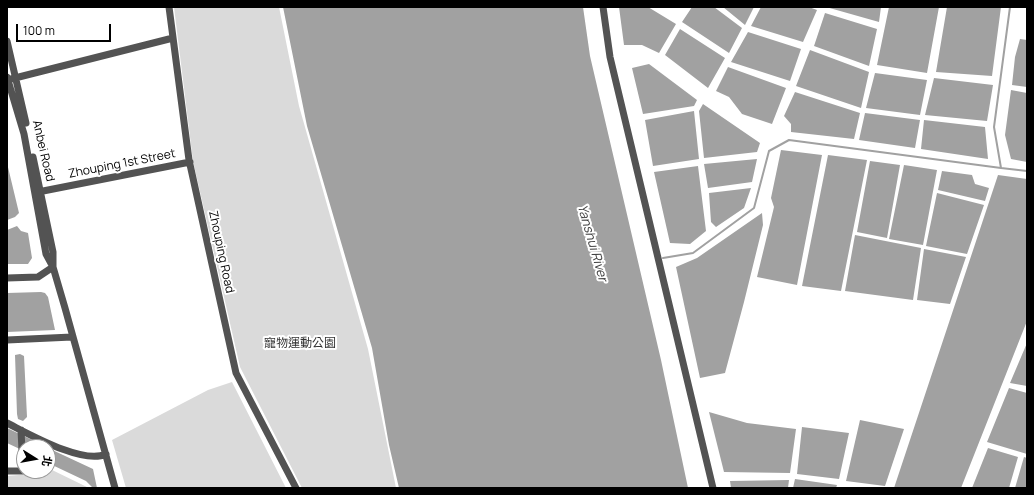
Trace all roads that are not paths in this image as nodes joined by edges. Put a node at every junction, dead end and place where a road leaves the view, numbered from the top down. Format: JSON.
{"nodes":[{"id":1,"x":169,"y":7,"type":"edge"},
{"id":2,"x":603,"y":7,"type":"edge"},
{"id":3,"x":173,"y":38,"type":"junction"},
{"id":4,"x":7,"y":41,"type":"edge"},
{"id":5,"x":9,"y":78,"type":"edge"},
{"id":6,"x":190,"y":162,"type":"junction"},
{"id":7,"x":39,"y":192,"type":"junction"},
{"id":8,"x":53,"y":267,"type":"junction"},
{"id":9,"x":7,"y":278,"type":"edge"},
{"id":10,"x":72,"y":337,"type":"junction"},
{"id":11,"x":7,"y":340,"type":"edge"},
{"id":12,"x":7,"y":423,"type":"edge"},
{"id":13,"x":21,"y":430,"type":"junction"},
{"id":14,"x":106,"y":454,"type":"junction"},
{"id":15,"x":7,"y":471,"type":"edge"},
{"id":16,"x":115,"y":488,"type":"edge"},
{"id":17,"x":296,"y":488,"type":"edge"},
{"id":18,"x":712,"y":488,"type":"edge"}],
"edges":[{"from":1,"to":3,"type":"street","name":"Zhouping Road"},
{"from":2,"to":18,"type":"street"},
{"from":3,"to":5,"type":"street"},
{"from":3,"to":6,"type":"street","name":"Zhouping Road"},
{"from":4,"to":5,"type":"street","name":"Anbei Road"},
{"from":5,"to":7,"type":"street","name":"Anbei Road"},
{"from":6,"to":7,"type":"street","name":"Zhouping 1st Street"},
{"from":6,"to":17,"type":"street","name":"Zhouping Road"},
{"from":7,"to":8,"type":"street","name":"Anbei Road"},
{"from":8,"to":9,"type":"street"},
{"from":8,"to":10,"type":"street","name":"Anbei Road"},
{"from":10,"to":11,"type":"street"},
{"from":10,"to":14,"type":"street","name":"Anbei Road"},
{"from":12,"to":13,"type":"street"},
{"from":13,"to":14,"type":"street"},
{"from":13,"to":15,"type":"street"},
{"from":14,"to":16,"type":"street","name":"Anbei Road"}]}
